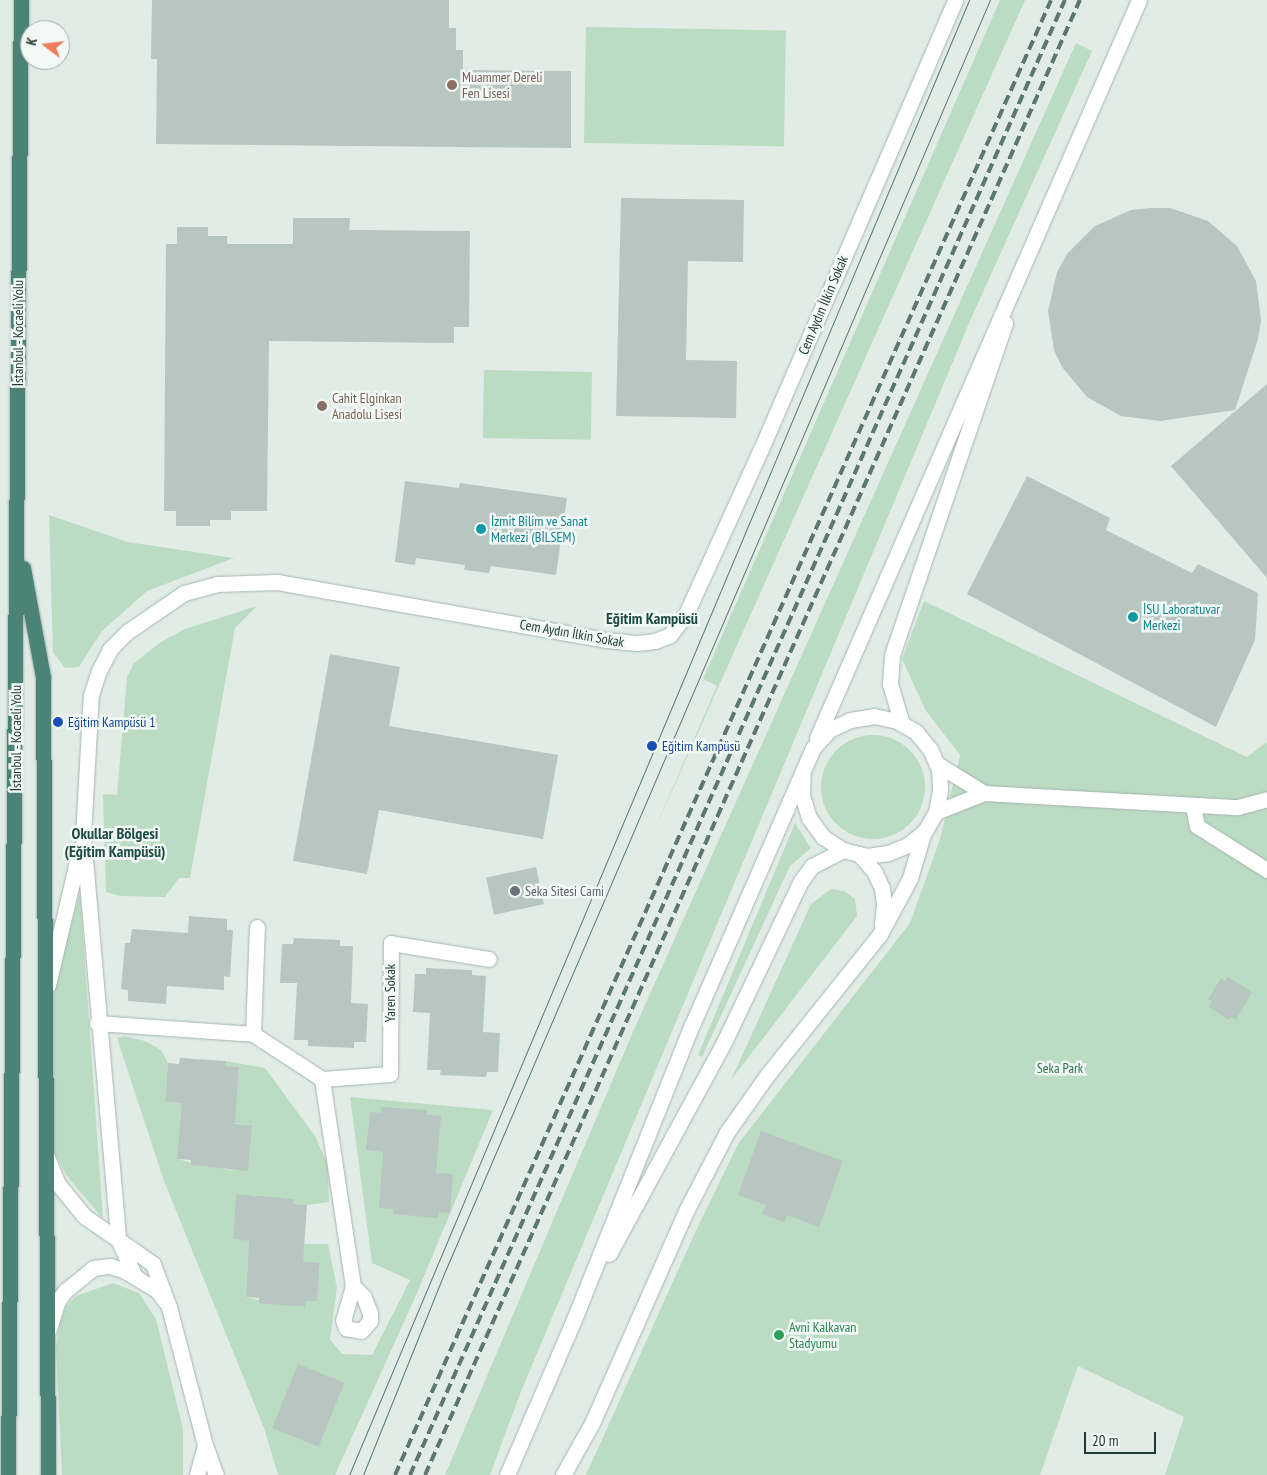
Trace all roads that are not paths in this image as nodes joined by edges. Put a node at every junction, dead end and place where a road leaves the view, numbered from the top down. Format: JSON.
{"nodes":[{"id":1,"x":21,"y":0,"type":"edge"},
{"id":2,"x":955,"y":0,"type":"edge"},
{"id":3,"x":1139,"y":0,"type":"edge"},
{"id":4,"x":1024,"y":260,"type":"junction"},
{"id":5,"x":17,"y":530,"type":"junction"},
{"id":6,"x":902,"y":724,"type":"junction"},
{"id":7,"x":813,"y":748,"type":"junction"},
{"id":8,"x":937,"y":764,"type":"junction"},
{"id":9,"x":803,"y":771,"type":"junction"},
{"id":10,"x":984,"y":794,"type":"junction"},
{"id":11,"x":1267,"y":799,"type":"edge"},
{"id":12,"x":1193,"y":806,"type":"junction"},
{"id":13,"x":936,"y":812,"type":"junction"},
{"id":14,"x":925,"y":831,"type":"junction"},
{"id":15,"x":83,"y":836,"type":"junction"},
{"id":16,"x":843,"y":850,"type":"junction"},
{"id":17,"x":859,"y":854,"type":"junction"},
{"id":18,"x":1267,"y":870,"type":"edge"},
{"id":19,"x":257,"y":927,"type":"dead end"},
{"id":20,"x":880,"y":934,"type":"junction"},
{"id":21,"x":489,"y":959,"type":"dead end"},
{"id":22,"x":44,"y":1001,"type":"junction"},
{"id":23,"x":97,"y":1023,"type":"junction"},
{"id":24,"x":254,"y":1034,"type":"junction"},
{"id":25,"x":322,"y":1079,"type":"junction"},
{"id":26,"x":44,"y":1148,"type":"junction"},
{"id":27,"x":118,"y":1239,"type":"junction"},
{"id":28,"x":135,"y":1277,"type":"junction"},
{"id":29,"x":353,"y":1286,"type":"dead end"},
{"id":30,"x":169,"y":1307,"type":"junction"},
{"id":31,"x":575,"y":1317,"type":"junction"},
{"id":32,"x":45,"y":1352,"type":"junction"},
{"id":33,"x":205,"y":1445,"type":"junction"},
{"id":34,"x":8,"y":1475,"type":"edge"},
{"id":35,"x":48,"y":1475,"type":"edge"},
{"id":36,"x":197,"y":1475,"type":"edge"},
{"id":37,"x":204,"y":1475,"type":"edge"},
{"id":38,"x":216,"y":1475,"type":"edge"},
{"id":39,"x":506,"y":1475,"type":"edge"},
{"id":40,"x":563,"y":1475,"type":"edge"}],
"edges":[{"from":1,"to":5,"type":"highway","name":"İstanbul - Kocaeli Yolu"},
{"from":2,"to":15,"type":"main road","name":"Cem Aydın İlkin Sokak"},
{"from":3,"to":4,"type":"main road"},
{"from":4,"to":6,"type":"main road"},
{"from":4,"to":7,"type":"main road"},
{"from":5,"to":22,"type":"highway"},
{"from":5,"to":34,"type":"highway","name":"İstanbul - Kocaeli Yolu"},
{"from":6,"to":7,"type":"main road"},
{"from":6,"to":8,"type":"main road"},
{"from":7,"to":9,"type":"main road"},
{"from":8,"to":10,"type":"main road"},
{"from":8,"to":13,"type":"main road"},
{"from":9,"to":16,"type":"main road"},
{"from":9,"to":31,"type":"main road"},
{"from":10,"to":12,"type":"main road"},
{"from":10,"to":13,"type":"main road"},
{"from":11,"to":12,"type":"main road"},
{"from":12,"to":18,"type":"main road"},
{"from":13,"to":14,"type":"main road"},
{"from":14,"to":17,"type":"main road"},
{"from":14,"to":20,"type":"main road"},
{"from":15,"to":22,"type":"main road"},
{"from":15,"to":23,"type":"main road"},
{"from":16,"to":17,"type":"main road"},
{"from":16,"to":31,"type":"main road"},
{"from":17,"to":20,"type":"main road"},
{"from":19,"to":24,"type":"main road"},
{"from":20,"to":40,"type":"main road"},
{"from":21,"to":25,"type":"main road","name":"Yaren Sokak"},
{"from":22,"to":26,"type":"highway"},
{"from":23,"to":24,"type":"main road"},
{"from":23,"to":27,"type":"main road"},
{"from":24,"to":25,"type":"main road"},
{"from":25,"to":29,"type":"main road"},
{"from":26,"to":27,"type":"main road"},
{"from":26,"to":32,"type":"highway"},
{"from":27,"to":28,"type":"main road"},
{"from":27,"to":30,"type":"main road"},
{"from":28,"to":30,"type":"main road"},
{"from":28,"to":32,"type":"main road"},
{"from":30,"to":33,"type":"main road"},
{"from":31,"to":39,"type":"main road"},
{"from":32,"to":35,"type":"highway"},
{"from":33,"to":36,"type":"main road"},
{"from":33,"to":37,"type":"main road"},
{"from":33,"to":38,"type":"main road"}]}
